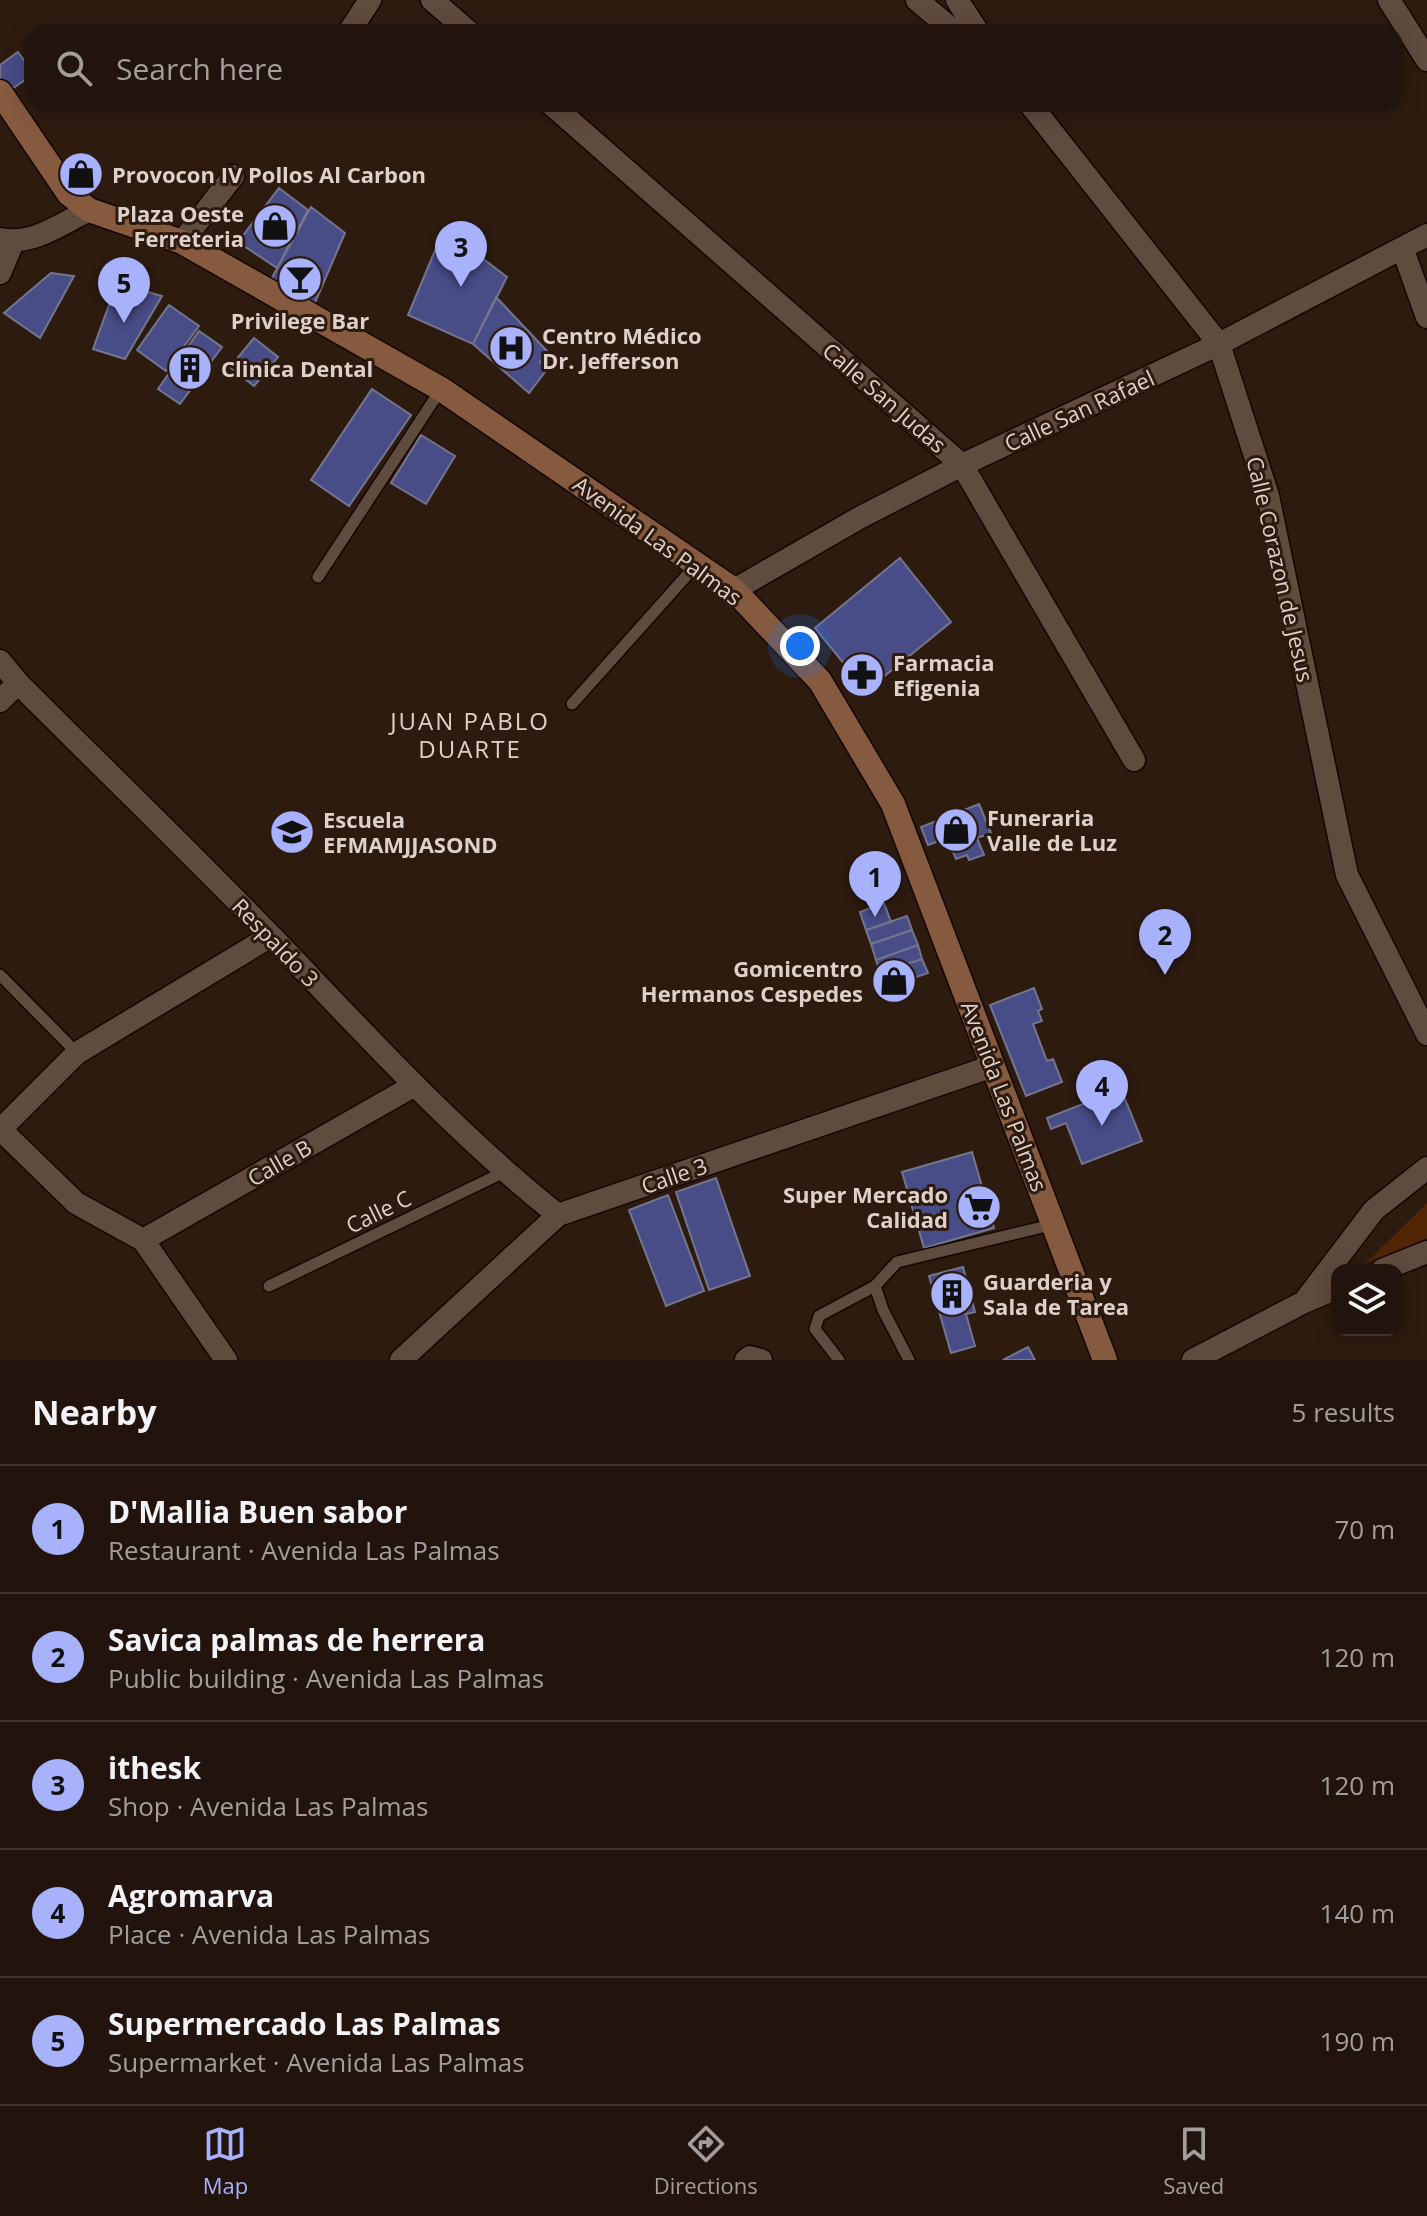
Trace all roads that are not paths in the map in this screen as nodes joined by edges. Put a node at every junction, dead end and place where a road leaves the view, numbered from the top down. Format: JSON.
{"nodes":[{"id":1,"x":370,"y":0,"type":"edge"},
{"id":2,"x":432,"y":0,"type":"edge"},
{"id":3,"x":917,"y":0,"type":"edge"},
{"id":4,"x":957,"y":0,"type":"edge"},
{"id":5,"x":1389,"y":0,"type":"edge"},
{"id":6,"x":354,"y":24,"type":"edge"},
{"id":7,"x":460,"y":24,"type":"edge"},
{"id":8,"x":946,"y":24,"type":"edge"},
{"id":9,"x":973,"y":24,"type":"edge"},
{"id":10,"x":1427,"y":60,"type":"edge"},
{"id":11,"x":0,"y":92,"type":"edge"},
{"id":12,"x":560,"y":112,"type":"edge"},
{"id":13,"x":1036,"y":112,"type":"edge"},
{"id":14,"x":233,"y":176,"type":"dead end"},
{"id":15,"x":89,"y":210,"type":"junction"},
{"id":16,"x":1427,"y":235,"type":"edge"},
{"id":17,"x":6,"y":240,"type":"edge"},
{"id":18,"x":182,"y":242,"type":"junction"},
{"id":19,"x":1403,"y":250,"type":"junction"},
{"id":20,"x":0,"y":273,"type":"edge"},
{"id":21,"x":1427,"y":317,"type":"edge"},
{"id":22,"x":1219,"y":344,"type":"junction"},
{"id":23,"x":441,"y":389,"type":"junction"},
{"id":24,"x":962,"y":465,"type":"junction"},
{"id":25,"x":697,"y":564,"type":"junction"},
{"id":26,"x":318,"y":577,"type":"dead end"},
{"id":27,"x":734,"y":590,"type":"junction"},
{"id":28,"x":0,"y":661,"type":"edge"},
{"id":29,"x":18,"y":683,"type":"junction"},
{"id":30,"x":0,"y":701,"type":"edge"},
{"id":31,"x":572,"y":704,"type":"dead end"},
{"id":32,"x":1134,"y":760,"type":"dead end"},
{"id":33,"x":271,"y":936,"type":"junction"},
{"id":34,"x":0,"y":975,"type":"edge"},
{"id":35,"x":1425,"y":1025,"type":"edge"},
{"id":36,"x":77,"y":1053,"type":"junction"},
{"id":37,"x":993,"y":1066,"type":"junction"},
{"id":38,"x":415,"y":1085,"type":"junction"},
{"id":39,"x":0,"y":1130,"type":"edge"},
{"id":40,"x":1427,"y":1168,"type":"edge"},
{"id":41,"x":504,"y":1172,"type":"junction"},
{"id":42,"x":558,"y":1215,"type":"junction"},
{"id":43,"x":1055,"y":1224,"type":"junction"},
{"id":44,"x":143,"y":1240,"type":"junction"},
{"id":45,"x":1427,"y":1252,"type":"edge"},
{"id":46,"x":1397,"y":1264,"type":"edge"},
{"id":47,"x":269,"y":1286,"type":"dead end"},
{"id":48,"x":875,"y":1286,"type":"junction"},
{"id":49,"x":1331,"y":1291,"type":"edge"},
{"id":50,"x":1304,"y":1302,"type":"junction"},
{"id":51,"x":226,"y":1360,"type":"edge"},
{"id":52,"x":401,"y":1360,"type":"edge"},
{"id":53,"x":746,"y":1360,"type":"edge"},
{"id":54,"x":761,"y":1360,"type":"edge"},
{"id":55,"x":839,"y":1360,"type":"edge"},
{"id":56,"x":909,"y":1360,"type":"edge"},
{"id":57,"x":1105,"y":1360,"type":"edge"},
{"id":58,"x":1193,"y":1360,"type":"edge"}],
"edges":[{"from":1,"to":6,"type":"street"},
{"from":2,"to":7,"type":"street"},
{"from":3,"to":8,"type":"street"},
{"from":4,"to":9,"type":"street"},
{"from":5,"to":10,"type":"street"},
{"from":11,"to":15,"type":"street","name":"Avenida Las Palmas"},
{"from":12,"to":24,"type":"street","name":"Calle San Judas"},
{"from":13,"to":22,"type":"street","name":"Calle Corazon de Jesus"},
{"from":14,"to":18,"type":"street"},
{"from":15,"to":17,"type":"street"},
{"from":15,"to":18,"type":"street","name":"Avenida Las Palmas"},
{"from":16,"to":19,"type":"street","name":"Calle San Rafael"},
{"from":17,"to":20,"type":"street"},
{"from":18,"to":23,"type":"street","name":"Avenida Las Palmas"},
{"from":19,"to":21,"type":"street"},
{"from":19,"to":22,"type":"street","name":"Calle San Rafael"},
{"from":22,"to":24,"type":"street","name":"Calle San Rafael"},
{"from":22,"to":35,"type":"street","name":"Calle Corazon de Jesus"},
{"from":23,"to":25,"type":"street","name":"Avenida Las Palmas"},
{"from":23,"to":26,"type":"lane"},
{"from":24,"to":27,"type":"street","name":"Calle San Rafael"},
{"from":24,"to":32,"type":"street","name":"Calle San Judas"},
{"from":25,"to":27,"type":"street","name":"Avenida Las Palmas"},
{"from":25,"to":31,"type":"lane"},
{"from":27,"to":37,"type":"street","name":"Avenida Las Palmas"},
{"from":28,"to":29,"type":"street","name":"Respaldo 3"},
{"from":29,"to":30,"type":"street"},
{"from":29,"to":33,"type":"street","name":"Respaldo 3"},
{"from":33,"to":36,"type":"street"},
{"from":33,"to":38,"type":"street","name":"Respaldo 3"},
{"from":34,"to":36,"type":"lane"},
{"from":36,"to":39,"type":"street"},
{"from":37,"to":42,"type":"street","name":"Calle 3"},
{"from":37,"to":43,"type":"street","name":"Avenida Las Palmas"},
{"from":38,"to":41,"type":"street","name":"Respaldo 3"},
{"from":38,"to":44,"type":"street","name":"Calle B"},
{"from":39,"to":44,"type":"street"},
{"from":40,"to":50,"type":"street"},
{"from":41,"to":42,"type":"street","name":"Respaldo 3"},
{"from":41,"to":47,"type":"lane","name":"Calle C"},
{"from":42,"to":52,"type":"street","name":"Calle 3"},
{"from":43,"to":48,"type":"lane"},
{"from":43,"to":57,"type":"street","name":"Avenida Las Palmas"},
{"from":44,"to":51,"type":"street"},
{"from":45,"to":46,"type":"street"},
{"from":48,"to":55,"type":"lane"},
{"from":48,"to":56,"type":"lane"},
{"from":49,"to":50,"type":"street"},
{"from":50,"to":58,"type":"street"},
{"from":53,"to":54,"type":"street"}]}
